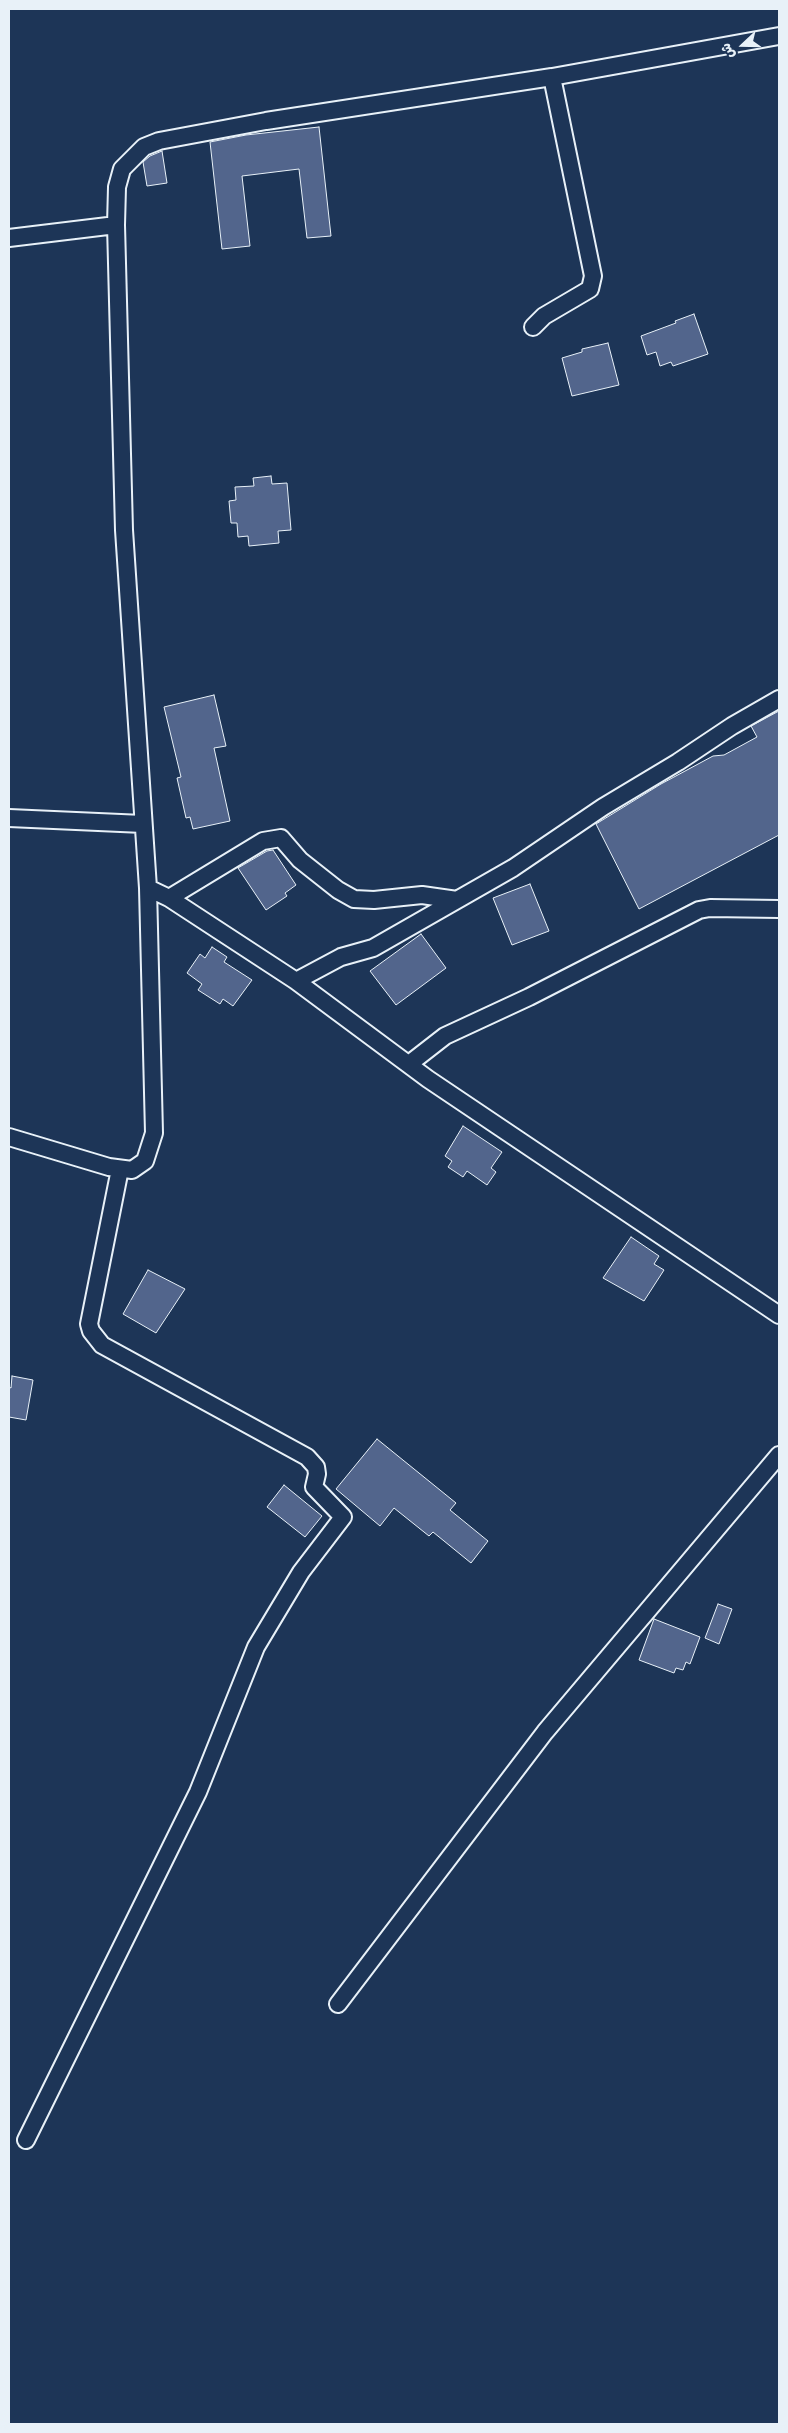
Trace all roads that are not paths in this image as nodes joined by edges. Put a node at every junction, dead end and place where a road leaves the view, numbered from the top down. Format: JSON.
{"nodes":[{"id":1,"x":779,"y":36,"type":"edge"},
{"id":2,"x":552,"y":77,"type":"junction"},
{"id":3,"x":116,"y":224,"type":"junction"},
{"id":4,"x":9,"y":238,"type":"edge"},
{"id":5,"x":533,"y":327,"type":"dead end"},
{"id":6,"x":779,"y":700,"type":"edge"},
{"id":7,"x":9,"y":818,"type":"edge"},
{"id":8,"x":143,"y":824,"type":"junction"},
{"id":9,"x":148,"y":888,"type":"junction"},
{"id":10,"x":169,"y":898,"type":"junction"},
{"id":11,"x":457,"y":900,"type":"junction"},
{"id":12,"x":779,"y":910,"type":"edge"},
{"id":13,"x":296,"y":981,"type":"junction"},
{"id":14,"x":409,"y":1064,"type":"junction"},
{"id":15,"x":9,"y":1137,"type":"edge"},
{"id":16,"x":120,"y":1169,"type":"junction"},
{"id":17,"x":779,"y":1316,"type":"edge"},
{"id":18,"x":779,"y":1455,"type":"edge"},
{"id":19,"x":338,"y":2004,"type":"dead end"},
{"id":20,"x":26,"y":2140,"type":"dead end"}],
"edges":[{"from":1,"to":2,"type":"street"},
{"from":2,"to":3,"type":"street"},
{"from":2,"to":5,"type":"street"},
{"from":3,"to":4,"type":"street"},
{"from":3,"to":8,"type":"street"},
{"from":6,"to":11,"type":"street"},
{"from":7,"to":8,"type":"street"},
{"from":8,"to":9,"type":"street"},
{"from":9,"to":10,"type":"street"},
{"from":9,"to":16,"type":"street"},
{"from":10,"to":11,"type":"street"},
{"from":10,"to":13,"type":"street"},
{"from":11,"to":13,"type":"street"},
{"from":12,"to":14,"type":"street"},
{"from":13,"to":14,"type":"street"},
{"from":14,"to":17,"type":"street"},
{"from":15,"to":16,"type":"street"},
{"from":16,"to":20,"type":"street"},
{"from":18,"to":19,"type":"street"}]}
